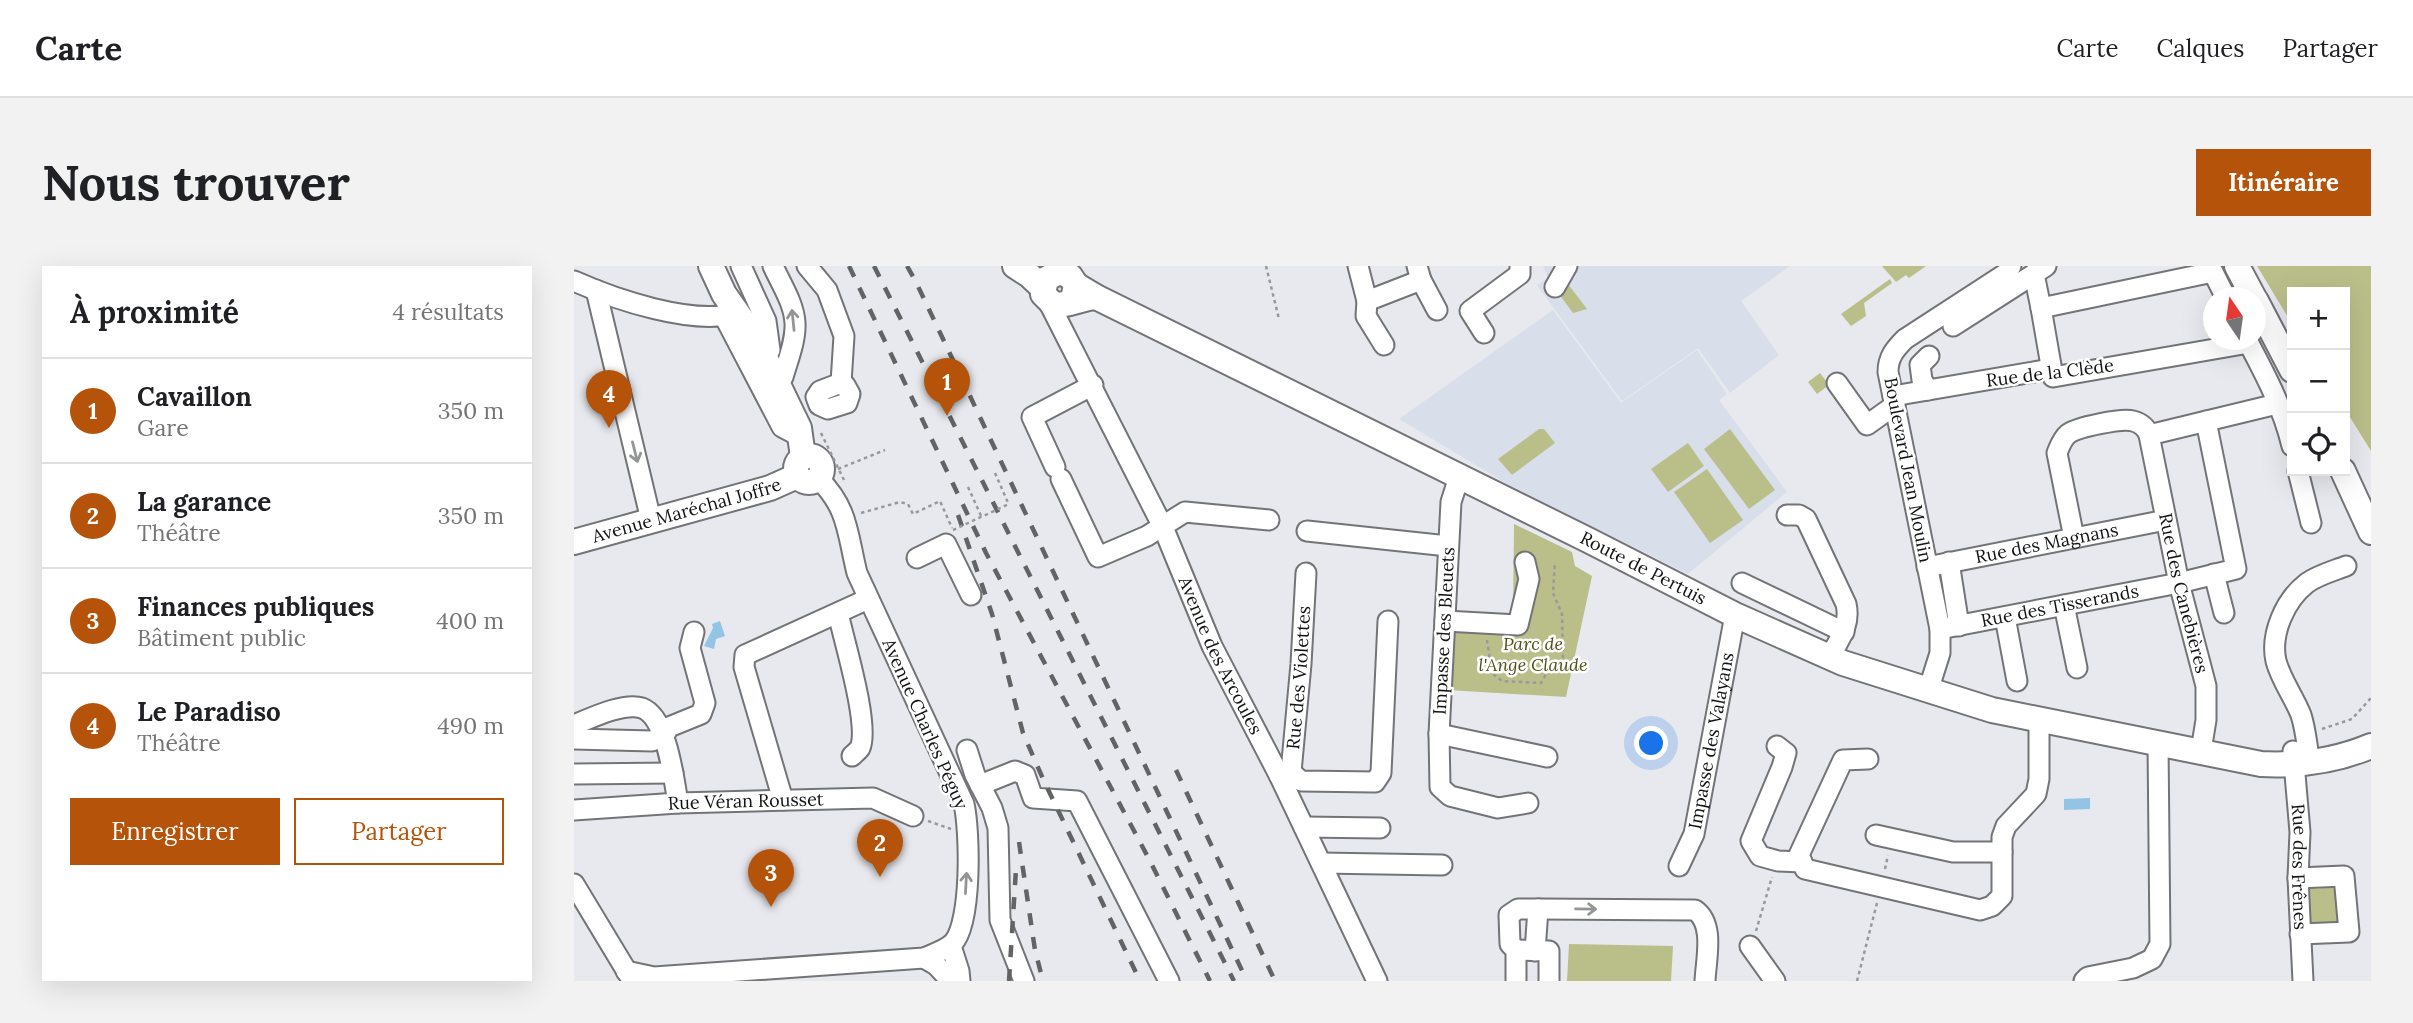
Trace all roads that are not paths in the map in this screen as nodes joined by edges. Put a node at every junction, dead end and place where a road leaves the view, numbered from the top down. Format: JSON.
{"nodes":[{"id":1,"x":711,"y":266,"type":"edge"},
{"id":2,"x":722,"y":266,"type":"edge"},
{"id":3,"x":730,"y":266,"type":"edge"},
{"id":4,"x":741,"y":266,"type":"edge"},
{"id":5,"x":773,"y":266,"type":"edge"},
{"id":6,"x":807,"y":266,"type":"edge"},
{"id":7,"x":1015,"y":266,"type":"edge"},
{"id":8,"x":1358,"y":266,"type":"edge"},
{"id":9,"x":1520,"y":266,"type":"edge"},
{"id":10,"x":1567,"y":266,"type":"edge"},
{"id":11,"x":2011,"y":266,"type":"edge"},
{"id":12,"x":2220,"y":268,"type":"edge"},
{"id":13,"x":2040,"y":270,"type":"edge"},
{"id":14,"x":1418,"y":273,"type":"edge"},
{"id":15,"x":574,"y":281,"type":"edge"},
{"id":16,"x":1555,"y":287,"type":"dead end"},
{"id":17,"x":2224,"y":287,"type":"edge"},
{"id":18,"x":2241,"y":287,"type":"edge"},
{"id":19,"x":596,"y":290,"type":"junction"},
{"id":20,"x":1062,"y":290,"type":"edge"},
{"id":21,"x":1367,"y":301,"type":"junction"},
{"id":22,"x":2041,"y":309,"type":"junction"},
{"id":23,"x":1437,"y":310,"type":"dead end"},
{"id":24,"x":2266,"y":320,"type":"edge"},
{"id":25,"x":749,"y":325,"type":"junction"},
{"id":26,"x":1953,"y":326,"type":"dead end"},
{"id":27,"x":1484,"y":333,"type":"dead end"},
{"id":28,"x":1384,"y":345,"type":"dead end"},
{"id":29,"x":2203,"y":349,"type":"edge"},
{"id":30,"x":2253,"y":350,"type":"edge"},
{"id":31,"x":1929,"y":356,"type":"dead end"},
{"id":32,"x":2287,"y":360,"type":"edge"},
{"id":33,"x":2051,"y":369,"type":"junction"},
{"id":34,"x":783,"y":377,"type":"junction"},
{"id":35,"x":1837,"y":383,"type":"dead end"},
{"id":36,"x":1093,"y":385,"type":"junction"},
{"id":37,"x":1928,"y":390,"type":"junction"},
{"id":38,"x":806,"y":401,"type":"junction"},
{"id":39,"x":1894,"y":401,"type":"junction"},
{"id":40,"x":2277,"y":404,"type":"junction"},
{"id":41,"x":2206,"y":421,"type":"junction"},
{"id":42,"x":2287,"y":425,"type":"edge"},
{"id":43,"x":2149,"y":435,"type":"junction"},
{"id":44,"x":813,"y":458,"type":"junction"},
{"id":45,"x":2299,"y":476,"type":"edge"},
{"id":46,"x":2345,"y":476,"type":"edge"},
{"id":47,"x":1459,"y":477,"type":"junction"},
{"id":48,"x":1787,"y":515,"type":"dead end"},
{"id":49,"x":651,"y":520,"type":"junction"},
{"id":50,"x":1269,"y":520,"type":"dead end"},
{"id":51,"x":2166,"y":520,"type":"junction"},
{"id":52,"x":2311,"y":523,"type":"dead end"},
{"id":53,"x":1163,"y":527,"type":"junction"},
{"id":54,"x":1307,"y":531,"type":"dead end"},
{"id":55,"x":2371,"y":532,"type":"edge"},
{"id":56,"x":2074,"y":538,"type":"junction"},
{"id":57,"x":574,"y":542,"type":"edge"},
{"id":58,"x":1448,"y":546,"type":"junction"},
{"id":59,"x":917,"y":558,"type":"dead end"},
{"id":60,"x":1525,"y":562,"type":"dead end"},
{"id":61,"x":1949,"y":562,"type":"junction"},
{"id":62,"x":2346,"y":566,"type":"dead end"},
{"id":63,"x":1927,"y":567,"type":"junction"},
{"id":64,"x":1306,"y":573,"type":"dead end"},
{"id":65,"x":2214,"y":574,"type":"junction"},
{"id":66,"x":1741,"y":583,"type":"dead end"},
{"id":67,"x":2179,"y":583,"type":"junction"},
{"id":68,"x":971,"y":595,"type":"dead end"},
{"id":69,"x":868,"y":599,"type":"junction"},
{"id":70,"x":2064,"y":606,"type":"junction"},
{"id":71,"x":838,"y":613,"type":"junction"},
{"id":72,"x":2224,"y":613,"type":"dead end"},
{"id":73,"x":1735,"y":615,"type":"junction"},
{"id":74,"x":2005,"y":617,"type":"junction"},
{"id":75,"x":1388,"y":621,"type":"dead end"},
{"id":76,"x":1445,"y":621,"type":"junction"},
{"id":77,"x":1950,"y":627,"type":"junction"},
{"id":78,"x":694,"y":632,"type":"dead end"},
{"id":79,"x":1844,"y":632,"type":"junction"},
{"id":80,"x":1829,"y":657,"type":"junction"},
{"id":81,"x":2077,"y":668,"type":"dead end"},
{"id":82,"x":2017,"y":681,"type":"dead end"},
{"id":83,"x":1928,"y":691,"type":"junction"},
{"id":84,"x":2039,"y":721,"type":"junction"},
{"id":85,"x":574,"y":725,"type":"edge"},
{"id":86,"x":2371,"y":728,"type":"edge"},
{"id":87,"x":1439,"y":734,"type":"junction"},
{"id":88,"x":664,"y":736,"type":"junction"},
{"id":89,"x":574,"y":739,"type":"edge"},
{"id":90,"x":2158,"y":743,"type":"junction"},
{"id":91,"x":2371,"y":746,"type":"edge"},
{"id":92,"x":1777,"y":747,"type":"dead end"},
{"id":93,"x":967,"y":750,"type":"dead end"},
{"id":94,"x":2301,"y":752,"type":"junction"},
{"id":95,"x":2209,"y":753,"type":"junction"},
{"id":96,"x":852,"y":756,"type":"dead end"},
{"id":97,"x":1547,"y":757,"type":"dead end"},
{"id":98,"x":1868,"y":759,"type":"dead end"},
{"id":99,"x":673,"y":773,"type":"junction"},
{"id":100,"x":574,"y":774,"type":"edge"},
{"id":101,"x":1285,"y":774,"type":"junction"},
{"id":102,"x":981,"y":785,"type":"junction"},
{"id":103,"x":783,"y":800,"type":"junction"},
{"id":104,"x":678,"y":803,"type":"junction"},
{"id":105,"x":1528,"y":803,"type":"dead end"},
{"id":106,"x":574,"y":810,"type":"edge"},
{"id":107,"x":913,"y":817,"type":"road end"},
{"id":108,"x":1304,"y":827,"type":"junction"},
{"id":109,"x":1380,"y":828,"type":"dead end"},
{"id":110,"x":1884,"y":837,"type":"road end"},
{"id":111,"x":2003,"y":852,"type":"junction"},
{"id":112,"x":1802,"y":862,"type":"junction"},
{"id":113,"x":1321,"y":863,"type":"junction"},
{"id":114,"x":1442,"y":865,"type":"dead end"},
{"id":115,"x":1679,"y":866,"type":"dead end"},
{"id":116,"x":2298,"y":878,"type":"junction"},
{"id":117,"x":574,"y":884,"type":"edge"},
{"id":118,"x":1538,"y":909,"type":"junction"},
{"id":119,"x":2301,"y":934,"type":"junction"},
{"id":120,"x":951,"y":946,"type":"junction"},
{"id":121,"x":1751,"y":946,"type":"road end"},
{"id":122,"x":1526,"y":950,"type":"junction"},
{"id":123,"x":924,"y":958,"type":"junction"},
{"id":124,"x":629,"y":976,"type":"edge"},
{"id":125,"x":692,"y":978,"type":"edge"},
{"id":126,"x":951,"y":981,"type":"edge"},
{"id":127,"x":960,"y":981,"type":"edge"},
{"id":128,"x":1024,"y":981,"type":"edge"},
{"id":129,"x":1169,"y":981,"type":"edge"},
{"id":130,"x":1377,"y":981,"type":"edge"},
{"id":131,"x":1516,"y":981,"type":"edge"},
{"id":132,"x":1549,"y":981,"type":"edge"},
{"id":133,"x":1705,"y":981,"type":"edge"},
{"id":134,"x":1775,"y":981,"type":"edge"},
{"id":135,"x":1792,"y":981,"type":"edge"},
{"id":136,"x":2084,"y":981,"type":"edge"},
{"id":137,"x":2302,"y":981,"type":"edge"}],
"edges":[{"from":1,"to":25,"type":"main road"},
{"from":2,"to":25,"type":"street"},
{"from":3,"to":25,"type":"main road"},
{"from":4,"to":25,"type":"street"},
{"from":34,"to":5,"type":"street","one_way":true},
{"from":6,"to":38,"type":"street"},
{"from":7,"to":20,"type":"main road","name":"Route de Pertuis"},
{"from":8,"to":21,"type":"street"},
{"from":9,"to":27,"type":"street"},
{"from":10,"to":16,"type":"street"},
{"from":11,"to":39,"type":"street","name":"Boulevard Jean Moulin"},
{"from":12,"to":17,"type":"street"},
{"from":12,"to":18,"type":"main road"},
{"from":12,"to":22,"type":"street"},
{"from":13,"to":22,"type":"street"},
{"from":13,"to":26,"type":"street"},
{"from":14,"to":21,"type":"street"},
{"from":14,"to":23,"type":"street"},
{"from":15,"to":19,"type":"street"},
{"from":19,"to":25,"type":"street"},
{"from":19,"to":49,"type":"street","one_way":true},
{"from":20,"to":36,"type":"street","name":"Avenue des Arcoules"},
{"from":20,"to":47,"type":"main road","name":"Route de Pertuis"},
{"from":21,"to":28,"type":"street"},
{"from":22,"to":33,"type":"street"},
{"from":24,"to":32,"type":"main road"},
{"from":25,"to":34,"type":"main road"},
{"from":25,"to":44,"type":"main road"},
{"from":29,"to":33,"type":"street","name":"Rue de la Clède"},
{"from":30,"to":40,"type":"street"},
{"from":31,"to":37,"type":"street"},
{"from":33,"to":37,"type":"street","name":"Rue de la Clède"},
{"from":34,"to":38,"type":"main road"},
{"from":35,"to":39,"type":"street"},
{"from":36,"to":53,"type":"street","name":"Avenue des Arcoules"},
{"from":36,"to":53,"type":"street"},
{"from":37,"to":39,"type":"street","name":"Rue de la Clède"},
{"from":38,"to":44,"type":"main road"},
{"from":39,"to":63,"type":"street","name":"Boulevard Jean Moulin"},
{"from":40,"to":41,"type":"street"},
{"from":40,"to":42,"type":"street"},
{"from":41,"to":43,"type":"street"},
{"from":41,"to":65,"type":"street"},
{"from":43,"to":51,"type":"street","name":"Rue des Canebières"},
{"from":43,"to":56,"type":"street"},
{"from":44,"to":49,"type":"main road","name":"Avenue Maréchal Joffre"},
{"from":44,"to":69,"type":"street","name":"Avenue Charles Péguy"},
{"from":45,"to":52,"type":"street"},
{"from":46,"to":55,"type":"main road"},
{"from":47,"to":58,"type":"street","name":"Impasse des Bleuets"},
{"from":47,"to":73,"type":"main road","name":"Route de Pertuis"},
{"from":48,"to":79,"type":"street"},
{"from":49,"to":57,"type":"main road","name":"Avenue Maréchal Joffre"},
{"from":50,"to":53,"type":"street"},
{"from":51,"to":56,"type":"street","name":"Rue des Magnans"},
{"from":51,"to":67,"type":"street","name":"Rue des Canebières"},
{"from":53,"to":101,"type":"street","name":"Avenue des Arcoules"},
{"from":54,"to":58,"type":"street"},
{"from":56,"to":61,"type":"street","name":"Rue des Magnans"},
{"from":58,"to":76,"type":"street","name":"Impasse des Bleuets"},
{"from":59,"to":68,"type":"street"},
{"from":60,"to":76,"type":"street"},
{"from":61,"to":63,"type":"street","name":"Rue des Magnans"},
{"from":61,"to":77,"type":"street"},
{"from":62,"to":94,"type":"street","name":"Rue des Frênes"},
{"from":63,"to":77,"type":"street","name":"Boulevard Jean Moulin"},
{"from":64,"to":101,"type":"street","name":"Rue des Violettes"},
{"from":65,"to":67,"type":"street","name":"Rue des Tisserands"},
{"from":65,"to":72,"type":"street"},
{"from":66,"to":79,"type":"street"},
{"from":67,"to":70,"type":"street","name":"Rue des Tisserands"},
{"from":67,"to":95,"type":"street","name":"Rue des Canebières"},
{"from":69,"to":71,"type":"street"},
{"from":120,"to":69,"type":"street","name":"Avenue Charles Péguy","one_way":true},
{"from":70,"to":74,"type":"street","name":"Rue des Tisserands"},
{"from":70,"to":81,"type":"street"},
{"from":71,"to":96,"type":"street"},
{"from":71,"to":103,"type":"street"},
{"from":73,"to":80,"type":"main road","name":"Route de Pertuis"},
{"from":73,"to":115,"type":"street","name":"Impasse des Valayans"},
{"from":74,"to":77,"type":"street","name":"Rue des Tisserands"},
{"from":74,"to":82,"type":"street"},
{"from":75,"to":101,"type":"street"},
{"from":76,"to":87,"type":"street","name":"Impasse des Bleuets"},
{"from":77,"to":83,"type":"street","name":"Boulevard Jean Moulin"},
{"from":78,"to":88,"type":"street"},
{"from":79,"to":80,"type":"street"},
{"from":80,"to":83,"type":"main road","name":"Route de Pertuis"},
{"from":83,"to":84,"type":"main road","name":"Route de Pertuis"},
{"from":84,"to":90,"type":"main road","name":"Route de Pertuis"},
{"from":84,"to":111,"type":"street"},
{"from":85,"to":88,"type":"street"},
{"from":86,"to":94,"type":"main road","name":"Route de Pertuis"},
{"from":87,"to":97,"type":"street"},
{"from":87,"to":105,"type":"street","name":"Impasse des Bleuets"},
{"from":88,"to":89,"type":"street"},
{"from":88,"to":99,"type":"street"},
{"from":90,"to":95,"type":"main road","name":"Route de Pertuis"},
{"from":90,"to":136,"type":"street"},
{"from":91,"to":94,"type":"main road","name":"Route de Pertuis"},
{"from":92,"to":112,"type":"street"},
{"from":93,"to":102,"type":"street"},
{"from":94,"to":95,"type":"main road","name":"Route de Pertuis"},
{"from":94,"to":116,"type":"street","name":"Rue des Frênes"},
{"from":98,"to":112,"type":"street"},
{"from":99,"to":100,"type":"street"},
{"from":99,"to":104,"type":"street"},
{"from":101,"to":108,"type":"street","name":"Avenue des Arcoules"},
{"from":102,"to":128,"type":"street"},
{"from":102,"to":129,"type":"street"},
{"from":103,"to":104,"type":"street","name":"Rue Véran Rousset"},
{"from":103,"to":107,"type":"street","name":"Rue Véran Rousset"},
{"from":104,"to":106,"type":"street","name":"Rue Véran Rousset"},
{"from":108,"to":109,"type":"street"},
{"from":108,"to":113,"type":"street","name":"Avenue des Arcoules"},
{"from":110,"to":111,"type":"street"},
{"from":111,"to":112,"type":"street"},
{"from":113,"to":114,"type":"street"},
{"from":113,"to":130,"type":"street","name":"Avenue des Arcoules"},
{"from":116,"to":119,"type":"street","name":"Rue des Frênes"},
{"from":116,"to":119,"type":"street"},
{"from":117,"to":124,"type":"street"},
{"from":118,"to":122,"type":"street"},
{"from":118,"to":122,"type":"street"},
{"from":118,"to":133,"type":"street","one_way":true},
{"from":119,"to":137,"type":"street","name":"Rue des Frênes"},
{"from":120,"to":123,"type":"street"},
{"from":120,"to":127,"type":"street"},
{"from":121,"to":134,"type":"street"},
{"from":122,"to":131,"type":"street"},
{"from":122,"to":132,"type":"street"},
{"from":123,"to":125,"type":"street"},
{"from":123,"to":126,"type":"street"},
{"from":124,"to":125,"type":"street"},
{"from":134,"to":135,"type":"street"}]}
